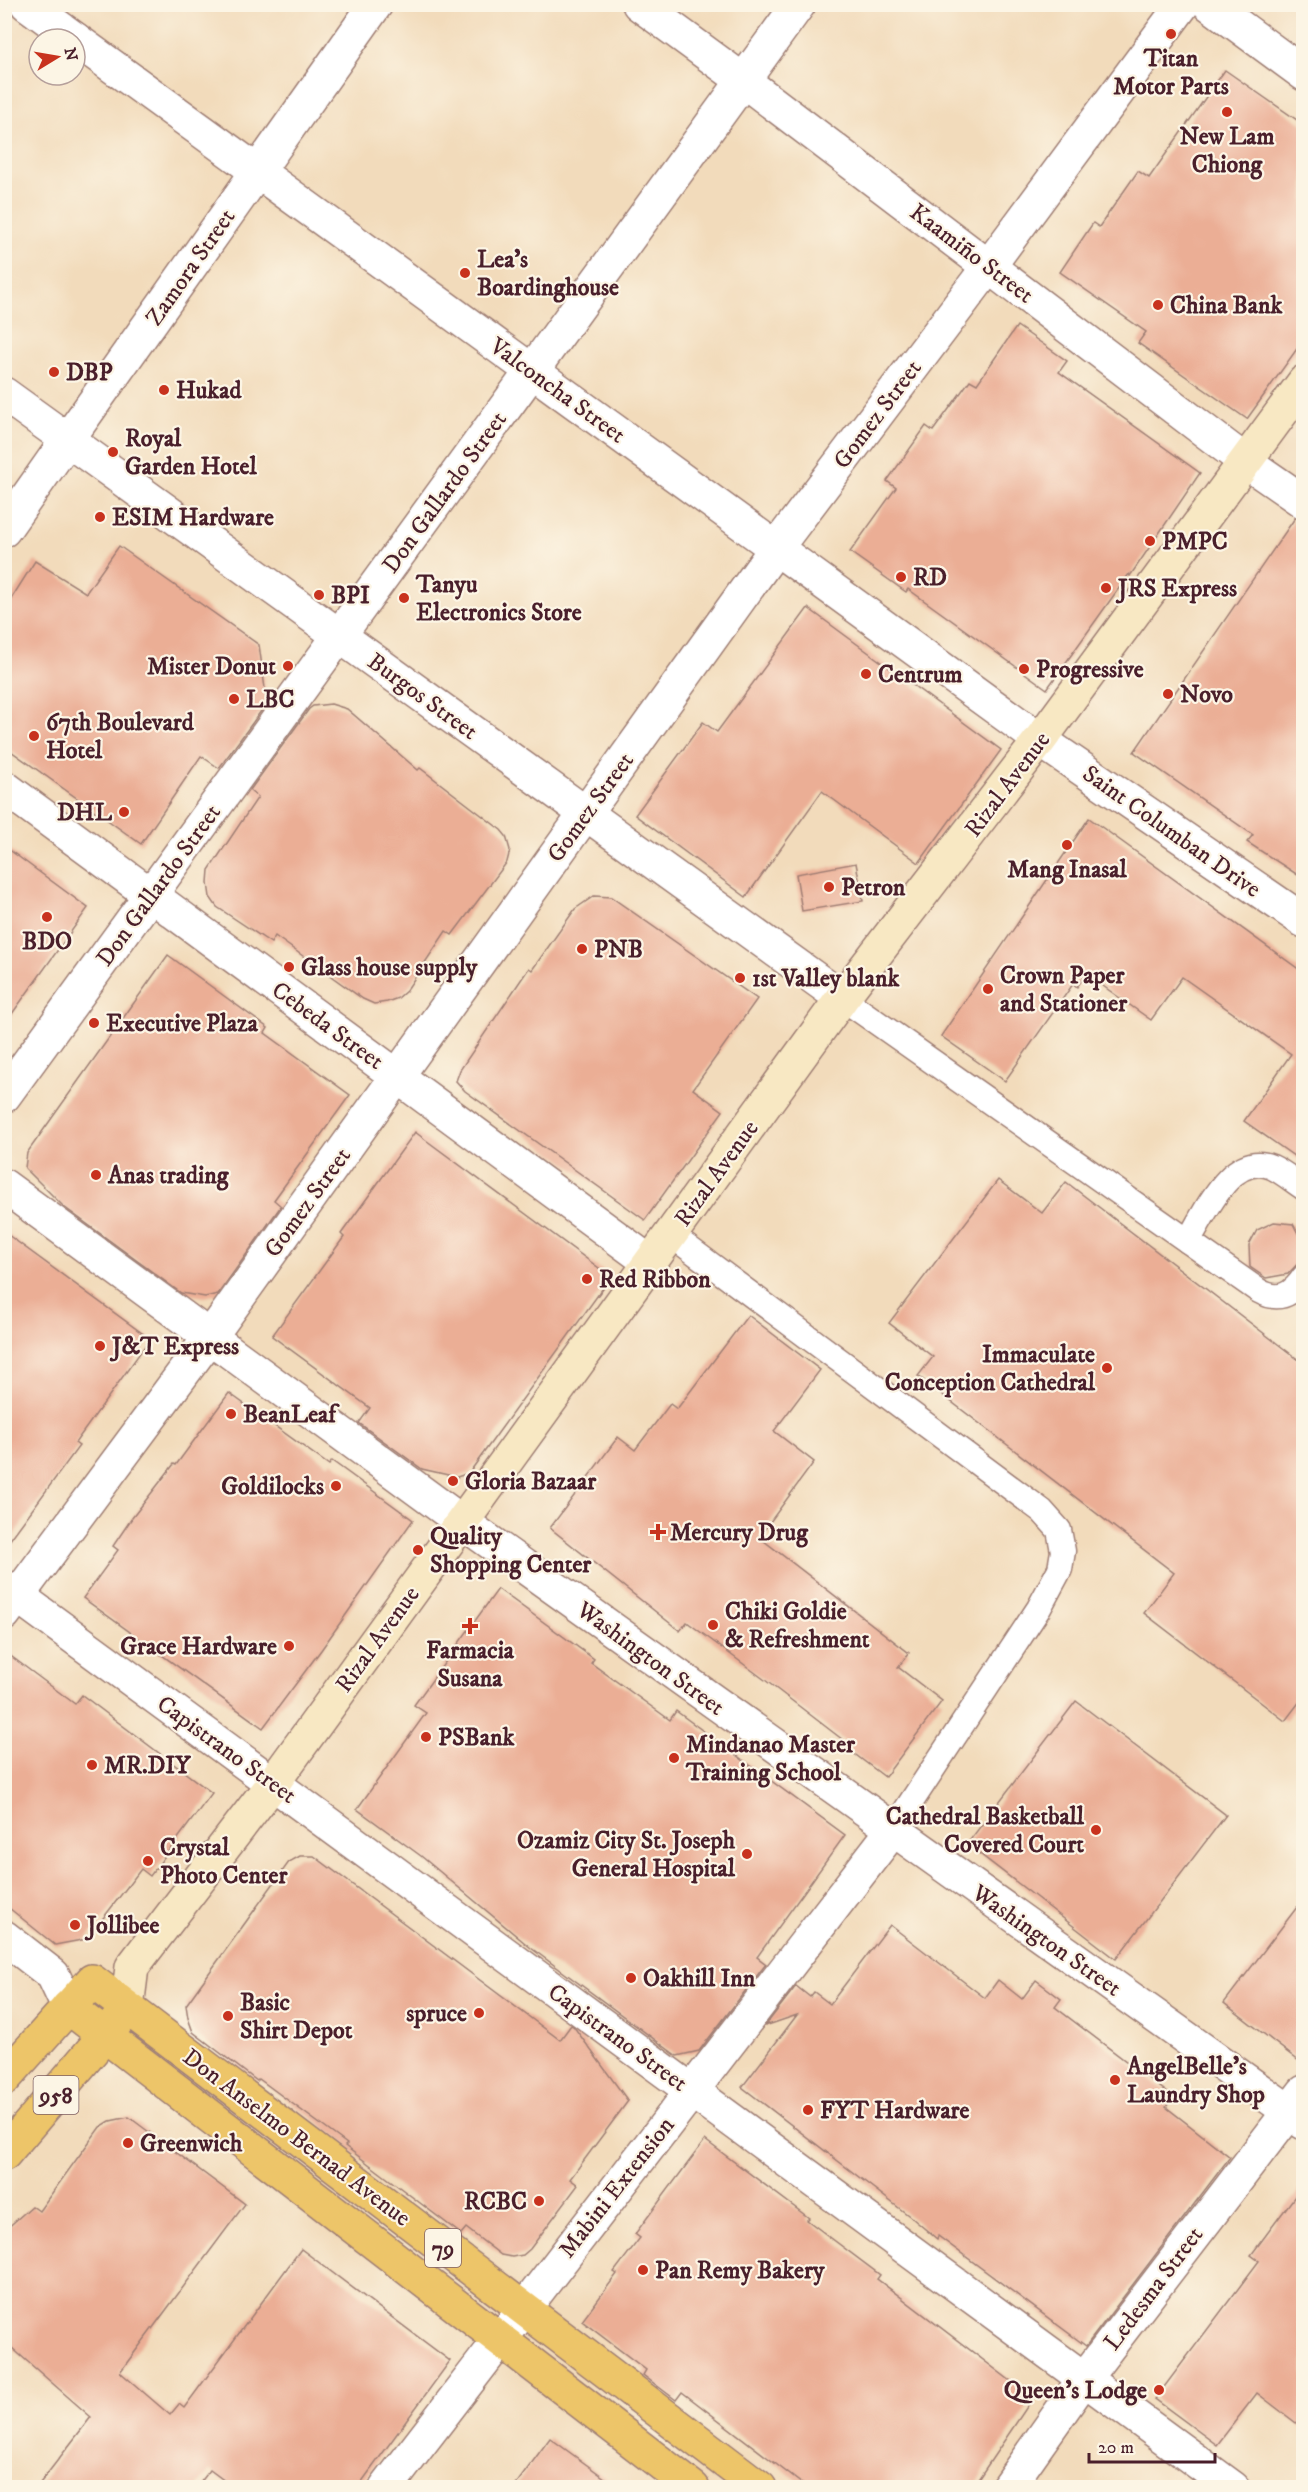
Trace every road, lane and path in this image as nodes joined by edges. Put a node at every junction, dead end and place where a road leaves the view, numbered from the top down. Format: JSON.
{"nodes":[{"id":1,"x":27,"y":4,"type":"edge"},
{"id":2,"x":376,"y":4,"type":"edge"},
{"id":3,"x":639,"y":4,"type":"edge"},
{"id":4,"x":799,"y":4,"type":"edge"},
{"id":5,"x":1183,"y":4,"type":"edge"},
{"id":6,"x":1209,"y":4,"type":"edge"},
{"id":7,"x":59,"y":27,"type":"edge"},
{"id":8,"x":87,"y":48,"type":"edge"},
{"id":9,"x":1304,"y":74,"type":"edge"},
{"id":10,"x":744,"y":81,"type":"junction"},
{"id":11,"x":258,"y":172,"type":"junction"},
{"id":12,"x":989,"y":266,"type":"junction"},
{"id":13,"x":532,"y":371,"type":"junction"},
{"id":14,"x":1304,"y":382,"type":"edge"},
{"id":15,"x":4,"y":394,"type":"edge"},
{"id":16,"x":68,"y":440,"type":"junction"},
{"id":17,"x":1246,"y":462,"type":"junction"},
{"id":18,"x":1304,"y":502,"type":"edge"},
{"id":19,"x":4,"y":530,"type":"edge"},
{"id":20,"x":776,"y":548,"type":"junction"},
{"id":21,"x":339,"y":636,"type":"junction"},
{"id":22,"x":1040,"y":740,"type":"junction"},
{"id":23,"x":4,"y":787,"type":"edge"},
{"id":24,"x":586,"y":813,"type":"junction"},
{"id":25,"x":151,"y":895,"type":"junction"},
{"id":26,"x":1304,"y":921,"type":"edge"},
{"id":27,"x":842,"y":998,"type":"junction"},
{"id":28,"x":397,"y":1076,"type":"junction"},
{"id":29,"x":4,"y":1096,"type":"edge"},
{"id":30,"x":4,"y":1186,"type":"edge"},
{"id":31,"x":1304,"y":1188,"type":"edge"},
{"id":32,"x":671,"y":1234,"type":"junction"},
{"id":33,"x":1188,"y":1241,"type":"junction"},
{"id":34,"x":651,"y":1263,"type":"junction"},
{"id":35,"x":1304,"y":1277,"type":"edge"},
{"id":36,"x":210,"y":1337,"type":"junction"},
{"id":37,"x":462,"y":1522,"type":"junction"},
{"id":38,"x":9,"y":1599,"type":"edge"},
{"id":39,"x":273,"y":1783,"type":"junction"},
{"id":40,"x":892,"y":1831,"type":"junction"},
{"id":41,"x":4,"y":1936,"type":"edge"},
{"id":42,"x":132,"y":1967,"type":"junction"},
{"id":43,"x":53,"y":1975,"type":"junction"},
{"id":44,"x":92,"y":1981,"type":"junction"},
{"id":45,"x":68,"y":2007,"type":"junction"},
{"id":46,"x":128,"y":2008,"type":"junction"},
{"id":47,"x":106,"y":2034,"type":"junction"},
{"id":48,"x":4,"y":2079,"type":"edge"},
{"id":49,"x":690,"y":2091,"type":"junction"},
{"id":50,"x":1299,"y":2109,"type":"edge"},
{"id":51,"x":4,"y":2154,"type":"edge"},
{"id":52,"x":522,"y":2308,"type":"junction"},
{"id":53,"x":499,"y":2339,"type":"junction"},
{"id":54,"x":1084,"y":2379,"type":"junction"},
{"id":55,"x":386,"y":2487,"type":"edge"},
{"id":56,"x":693,"y":2487,"type":"edge"},
{"id":57,"x":760,"y":2487,"type":"edge"},
{"id":58,"x":1007,"y":2487,"type":"edge"},
{"id":59,"x":1233,"y":2487,"type":"edge"}],
"edges":[{"from":1,"to":7,"type":"street","name":"Valconcha Street"},
{"from":2,"to":11,"type":"street","name":"Zamora Street"},
{"from":3,"to":10,"type":"street","name":"Kaamiño Street"},
{"from":4,"to":10,"type":"street","name":"Don Gallardo Street"},
{"from":5,"to":12,"type":"street","name":"Gomez Street"},
{"from":6,"to":9,"type":"street"},
{"from":8,"to":11,"type":"street","name":"Valconcha Street"},
{"from":10,"to":12,"type":"street","name":"Kaamiño Street"},
{"from":10,"to":13,"type":"street","name":"Don Gallardo Street"},
{"from":11,"to":13,"type":"street","name":"Valconcha Street"},
{"from":11,"to":16,"type":"street","name":"Zamora Street"},
{"from":12,"to":17,"type":"street","name":"Kaamiño Street"},
{"from":12,"to":20,"type":"street","name":"Gomez Street"},
{"from":13,"to":20,"type":"street","name":"Valconcha Street"},
{"from":13,"to":21,"type":"street","name":"Don Gallardo Street"},
{"from":14,"to":17,"type":"main road","name":"Rizal Avenue"},
{"from":15,"to":16,"type":"street","name":"Burgos Street"},
{"from":16,"to":19,"type":"street","name":"Zamora Street"},
{"from":16,"to":21,"type":"street","name":"Burgos Street"},
{"from":17,"to":18,"type":"street","name":"Kaamiño Street"},
{"from":17,"to":22,"type":"main road","name":"Rizal Avenue"},
{"from":20,"to":22,"type":"street","name":"Valconcha Street"},
{"from":20,"to":24,"type":"street","name":"Gomez Street"},
{"from":21,"to":24,"type":"street","name":"Burgos Street"},
{"from":21,"to":25,"type":"street","name":"Don Gallardo Street"},
{"from":22,"to":26,"type":"street","name":"Saint Columban Drive"},
{"from":22,"to":27,"type":"main road","name":"Rizal Avenue"},
{"from":23,"to":25,"type":"street","name":"Cebeda Street"},
{"from":24,"to":27,"type":"street","name":"Burgos Street"},
{"from":24,"to":28,"type":"street","name":"Gomez Street"},
{"from":25,"to":28,"type":"street","name":"Cebeda Street"},
{"from":25,"to":29,"type":"street","name":"Don Gallardo Street"},
{"from":27,"to":32,"type":"main road","name":"Rizal Avenue"},
{"from":27,"to":33,"type":"lane"},
{"from":28,"to":34,"type":"street","name":"Cebeda Street"},
{"from":28,"to":36,"type":"street","name":"Gomez Street"},
{"from":30,"to":36,"type":"street","name":"Washington Street"},
{"from":31,"to":33,"type":"lane"},
{"from":32,"to":34,"type":"main road","name":"Rizal Avenue"},
{"from":32,"to":40,"type":"lane"},
{"from":33,"to":35,"type":"lane"},
{"from":34,"to":37,"type":"main road","name":"Rizal Avenue"},
{"from":36,"to":37,"type":"street","name":"Washington Street"},
{"from":36,"to":38,"type":"street","name":"Gomez Street"},
{"from":37,"to":39,"type":"main road","name":"Rizal Avenue"},
{"from":37,"to":40,"type":"street","name":"Washington Street"},
{"from":38,"to":39,"type":"street","name":"Capistrano Street"},
{"from":39,"to":42,"type":"main road","name":"Rizal Avenue"},
{"from":39,"to":49,"type":"street","name":"Capistrano Street"},
{"from":40,"to":49,"type":"street","name":"Mabini Extension"},
{"from":40,"to":50,"type":"street","name":"Washington Street"},
{"from":41,"to":43,"type":"street"},
{"from":42,"to":44,"type":"main road"},
{"from":42,"to":46,"type":"main road"},
{"from":43,"to":44,"type":"street"},
{"from":43,"to":45,"type":"street"},
{"from":44,"to":45,"type":"main road"},
{"from":44,"to":46,"type":"main road","name":"Don Anselmo Bernad Avenue","number":"79"},
{"from":45,"to":47,"type":"main road","name":"Don Anselmo Bernad Avenue","number":"79"},
{"from":45,"to":48,"type":"main road","number":"958"},
{"from":46,"to":47,"type":"main road"},
{"from":46,"to":52,"type":"main road","name":"Don Anselmo Bernad Avenue","number":"79"},
{"from":47,"to":51,"type":"main road","number":"958"},
{"from":47,"to":53,"type":"main road","name":"Don Anselmo Bernad Avenue","number":"79"},
{"from":49,"to":52,"type":"street","name":"Mabini Extension"},
{"from":49,"to":54,"type":"street","name":"Capistrano Street"},
{"from":50,"to":54,"type":"street","name":"Ledesma Street"},
{"from":52,"to":53,"type":"street","name":"Mabini Extension"},
{"from":52,"to":57,"type":"main road","name":"Don Anselmo Bernad Avenue","number":"79"},
{"from":53,"to":55,"type":"street","name":"Mabini Extension"},
{"from":53,"to":56,"type":"main road","name":"Don Anselmo Bernad Avenue","number":"79"},
{"from":54,"to":58,"type":"street","name":"Ledesma Street"},
{"from":54,"to":59,"type":"street","name":"Capistrano Street"}]}
